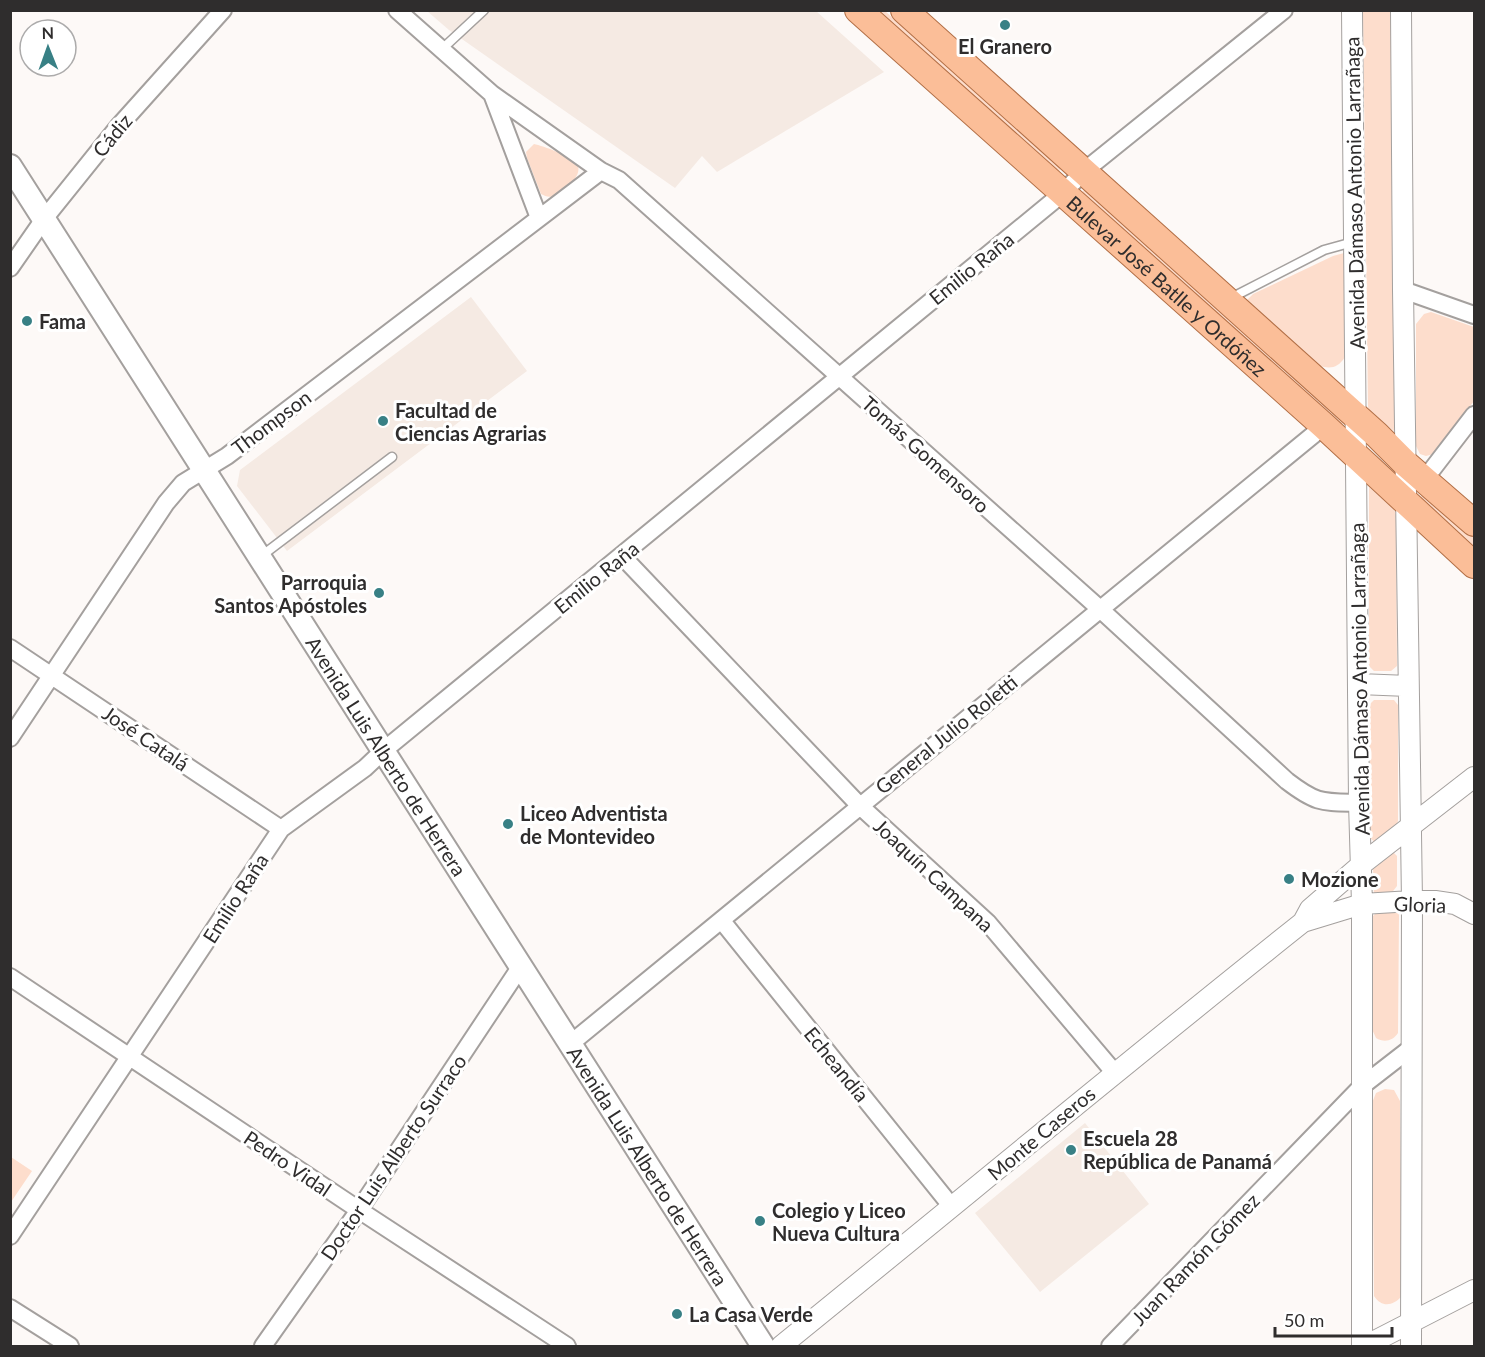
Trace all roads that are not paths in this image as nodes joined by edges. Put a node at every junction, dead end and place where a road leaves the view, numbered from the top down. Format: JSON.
{"nodes":[{"id":1,"x":223,"y":10,"type":"edge"},
{"id":2,"x":397,"y":10,"type":"edge"},
{"id":3,"x":484,"y":10,"type":"edge"},
{"id":4,"x":858,"y":10,"type":"edge"},
{"id":5,"x":904,"y":10,"type":"edge"},
{"id":6,"x":1284,"y":10,"type":"edge"},
{"id":7,"x":1352,"y":10,"type":"edge"},
{"id":8,"x":1401,"y":10,"type":"edge"},
{"id":9,"x":441,"y":50,"type":"junction"},
{"id":10,"x":492,"y":93,"type":"junction"},
{"id":11,"x":10,"y":166,"type":"edge"},
{"id":12,"x":601,"y":171,"type":"junction"},
{"id":13,"x":1083,"y":172,"type":"junction"},
{"id":14,"x":1063,"y":193,"type":"junction"},
{"id":15,"x":539,"y":218,"type":"junction"},
{"id":16,"x":44,"y":219,"type":"junction"},
{"id":17,"x":1354,"y":242,"type":"junction"},
{"id":18,"x":10,"y":268,"type":"edge"},
{"id":19,"x":1403,"y":290,"type":"junction"},
{"id":20,"x":1227,"y":301,"type":"junction"},
{"id":21,"x":1474,"y":315,"type":"edge"},
{"id":22,"x":838,"y":376,"type":"junction"},
{"id":23,"x":1474,"y":415,"type":"edge"},
{"id":24,"x":1356,"y":416,"type":"junction"},
{"id":25,"x":1324,"y":426,"type":"junction"},
{"id":26,"x":1356,"y":456,"type":"junction"},
{"id":27,"x":392,"y":457,"type":"dead end"},
{"id":28,"x":204,"y":470,"type":"junction"},
{"id":29,"x":1415,"y":472,"type":"junction"},
{"id":30,"x":1406,"y":502,"type":"junction"},
{"id":31,"x":1474,"y":523,"type":"edge"},
{"id":32,"x":622,"y":556,"type":"junction"},
{"id":33,"x":260,"y":557,"type":"junction"},
{"id":34,"x":1474,"y":565,"type":"edge"},
{"id":35,"x":1100,"y":609,"type":"junction"},
{"id":36,"x":10,"y":648,"type":"edge"},
{"id":37,"x":52,"y":675,"type":"junction"},
{"id":38,"x":1359,"y":684,"type":"junction"},
{"id":39,"x":1408,"y":686,"type":"junction"},
{"id":40,"x":10,"y":738,"type":"edge"},
{"id":41,"x":383,"y":751,"type":"junction"},
{"id":42,"x":1474,"y":777,"type":"edge"},
{"id":43,"x":1359,"y":803,"type":"junction"},
{"id":44,"x":859,"y":805,"type":"junction"},
{"id":45,"x":1410,"y":827,"type":"junction"},
{"id":46,"x":281,"y":829,"type":"junction"},
{"id":47,"x":1362,"y":864,"type":"junction"},
{"id":48,"x":1412,"y":901,"type":"junction"},
{"id":49,"x":1362,"y":904,"type":"junction"},
{"id":50,"x":1474,"y":914,"type":"edge"},
{"id":51,"x":722,"y":921,"type":"junction"},
{"id":52,"x":1303,"y":922,"type":"junction"},
{"id":53,"x":521,"y":966,"type":"junction"},
{"id":54,"x":10,"y":977,"type":"edge"},
{"id":55,"x":570,"y":1044,"type":"junction"},
{"id":56,"x":1411,"y":1048,"type":"junction"},
{"id":57,"x":131,"y":1057,"type":"junction"},
{"id":58,"x":1114,"y":1072,"type":"junction"},
{"id":59,"x":1362,"y":1086,"type":"junction"},
{"id":60,"x":952,"y":1208,"type":"junction"},
{"id":61,"x":359,"y":1210,"type":"junction"},
{"id":62,"x":10,"y":1236,"type":"edge"},
{"id":63,"x":1474,"y":1290,"type":"edge"},
{"id":64,"x":10,"y":1308,"type":"edge"},
{"id":65,"x":1411,"y":1324,"type":"junction"},
{"id":66,"x":70,"y":1347,"type":"edge"},
{"id":67,"x":263,"y":1347,"type":"edge"},
{"id":68,"x":567,"y":1347,"type":"edge"},
{"id":69,"x":763,"y":1347,"type":"edge"},
{"id":70,"x":781,"y":1347,"type":"edge"},
{"id":71,"x":1110,"y":1347,"type":"edge"},
{"id":72,"x":1364,"y":1347,"type":"edge"},
{"id":73,"x":1411,"y":1347,"type":"edge"}],
"edges":[{"from":1,"to":16,"type":"street","name":"Cádiz"},
{"from":2,"to":9,"type":"street","name":"Tomás Gomensoro"},
{"from":3,"to":9,"type":"lane"},
{"from":4,"to":14,"type":"main road","name":"Bulevar José Batlle y Ordóñez"},
{"from":5,"to":13,"type":"main road","name":"Bulevar José Batlle y Ordóñez"},
{"from":6,"to":13,"type":"street","name":"Emilio Raña"},
{"from":7,"to":17,"type":"street","name":"Avenida Dámaso Antonio Larrañaga"},
{"from":8,"to":19,"type":"street"},
{"from":9,"to":10,"type":"street","name":"Tomás Gomensoro"},
{"from":10,"to":12,"type":"street","name":"Tomás Gomensoro"},
{"from":10,"to":15,"type":"street","name":"Tomás Gomensoro"},
{"from":11,"to":16,"type":"main road","name":"Avenida Luis Alberto de Herrera"},
{"from":12,"to":15,"type":"street","name":"Thompson"},
{"from":12,"to":22,"type":"street","name":"Tomás Gomensoro"},
{"from":13,"to":14,"type":"street","name":"Emilio Raña"},
{"from":13,"to":20,"type":"main road","name":"Bulevar José Batlle y Ordóñez"},
{"from":14,"to":22,"type":"street","name":"Emilio Raña"},
{"from":14,"to":25,"type":"main road","name":"Bulevar José Batlle y Ordóñez"},
{"from":15,"to":28,"type":"street","name":"Thompson"},
{"from":16,"to":18,"type":"street","name":"Cádiz"},
{"from":16,"to":28,"type":"main road","name":"Avenida Luis Alberto de Herrera"},
{"from":17,"to":20,"type":"lane"},
{"from":17,"to":24,"type":"street","name":"Avenida Dámaso Antonio Larrañaga"},
{"from":19,"to":21,"type":"street"},
{"from":19,"to":29,"type":"street"},
{"from":20,"to":24,"type":"main road","name":"Bulevar José Batlle y Ordóñez"},
{"from":22,"to":32,"type":"street","name":"Emilio Raña"},
{"from":22,"to":35,"type":"street","name":"Tomás Gomensoro"},
{"from":23,"to":29,"type":"street"},
{"from":24,"to":26,"type":"street","name":"Avenida Dámaso Antonio Larrañaga"},
{"from":24,"to":29,"type":"main road","name":"Bulevar José Batlle y Ordóñez"},
{"from":25,"to":26,"type":"main road","name":"Bulevar José Batlle y Ordóñez"},
{"from":25,"to":35,"type":"street","name":"General Julio Roletti"},
{"from":26,"to":30,"type":"main road","name":"Bulevar José Batlle y Ordóñez"},
{"from":26,"to":38,"type":"street","name":"Avenida Dámaso Antonio Larrañaga"},
{"from":27,"to":33,"type":"lane"},
{"from":28,"to":33,"type":"main road","name":"Avenida Luis Alberto de Herrera"},
{"from":28,"to":37,"type":"street","name":"Thompson"},
{"from":29,"to":30,"type":"street"},
{"from":29,"to":31,"type":"main road","name":"Bulevar José Batlle y Ordóñez"},
{"from":30,"to":34,"type":"main road","name":"Bulevar José Batlle y Ordóñez"},
{"from":30,"to":39,"type":"street"},
{"from":32,"to":41,"type":"street","name":"Emilio Raña"},
{"from":32,"to":44,"type":"street","name":"Joaquín Campana"},
{"from":33,"to":41,"type":"main road","name":"Avenida Luis Alberto de Herrera"},
{"from":35,"to":43,"type":"street","name":"Tomás Gomensoro"},
{"from":35,"to":44,"type":"street","name":"General Julio Roletti"},
{"from":36,"to":37,"type":"street","name":"José Catalá"},
{"from":37,"to":40,"type":"street","name":"Thompson"},
{"from":37,"to":46,"type":"street","name":"José Catalá"},
{"from":38,"to":39,"type":"street"},
{"from":38,"to":43,"type":"street","name":"Avenida Dámaso Antonio Larrañaga"},
{"from":39,"to":45,"type":"street"},
{"from":41,"to":46,"type":"street","name":"Emilio Raña"},
{"from":41,"to":53,"type":"main road","name":"Avenida Luis Alberto de Herrera"},
{"from":42,"to":45,"type":"street","name":"Monte Caseros"},
{"from":43,"to":47,"type":"street","name":"Avenida Dámaso Antonio Larrañaga"},
{"from":44,"to":51,"type":"street","name":"General Julio Roletti"},
{"from":44,"to":58,"type":"street","name":"Joaquín Campana"},
{"from":45,"to":47,"type":"street","name":"Monte Caseros"},
{"from":45,"to":48,"type":"street"},
{"from":46,"to":57,"type":"street","name":"Emilio Raña"},
{"from":47,"to":49,"type":"street","name":"Avenida Dámaso Antonio Larrañaga"},
{"from":47,"to":52,"type":"street","name":"Monte Caseros"},
{"from":48,"to":49,"type":"street","name":"Gloria"},
{"from":48,"to":50,"type":"street","name":"Gloria"},
{"from":48,"to":56,"type":"street"},
{"from":49,"to":52,"type":"street","name":"Monte Caseros"},
{"from":49,"to":59,"type":"street","name":"Avenida Dámaso Antonio Larrañaga"},
{"from":51,"to":55,"type":"street","name":"General Julio Roletti"},
{"from":51,"to":60,"type":"street","name":"Echeandía"},
{"from":52,"to":58,"type":"street","name":"Monte Caseros"},
{"from":53,"to":55,"type":"main road","name":"Avenida Luis Alberto de Herrera"},
{"from":53,"to":61,"type":"street","name":"Doctor Luis Alberto Surraco"},
{"from":54,"to":57,"type":"street","name":"Pedro Vidal"},
{"from":55,"to":69,"type":"main road","name":"Avenida Luis Alberto de Herrera"},
{"from":56,"to":59,"type":"street","name":"Juan Ramón Gómez"},
{"from":56,"to":65,"type":"street"},
{"from":57,"to":61,"type":"street","name":"Pedro Vidal"},
{"from":57,"to":62,"type":"street","name":"Emilio Raña"},
{"from":58,"to":60,"type":"street","name":"Monte Caseros"},
{"from":59,"to":71,"type":"street","name":"Juan Ramón Gómez"},
{"from":59,"to":72,"type":"street","name":"Avenida Dámaso Antonio Larrañaga"},
{"from":60,"to":70,"type":"street","name":"Monte Caseros"},
{"from":61,"to":67,"type":"street","name":"Doctor Luis Alberto Surraco"},
{"from":61,"to":68,"type":"street","name":"Pedro Vidal"},
{"from":63,"to":65,"type":"street"},
{"from":64,"to":66,"type":"street"},
{"from":65,"to":72,"type":"street"},
{"from":65,"to":73,"type":"street"}]}
